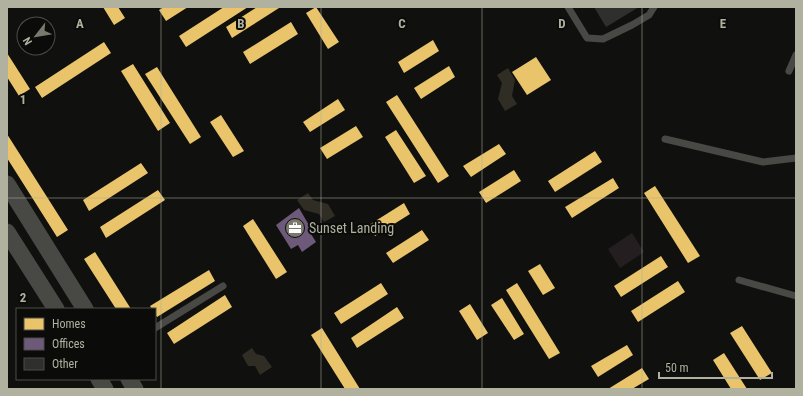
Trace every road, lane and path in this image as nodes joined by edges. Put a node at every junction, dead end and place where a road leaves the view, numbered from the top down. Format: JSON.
{"nodes":[{"id":1,"x":568,"y":7,"type":"edge"},
{"id":2,"x":654,"y":7,"type":"edge"},
{"id":3,"x":796,"y":56,"type":"edge"},
{"id":4,"x":788,"y":71,"type":"dead end"},
{"id":5,"x":665,"y":139,"type":"dead end"},
{"id":6,"x":796,"y":158,"type":"edge"},
{"id":7,"x":7,"y":184,"type":"edge"},
{"id":8,"x":7,"y":232,"type":"edge"},
{"id":9,"x":739,"y":280,"type":"dead end"},
{"id":10,"x":223,"y":286,"type":"dead end"},
{"id":11,"x":796,"y":296,"type":"edge"},
{"id":12,"x":55,"y":308,"type":"edge"},
{"id":13,"x":84,"y":308,"type":"edge"},
{"id":14,"x":156,"y":327,"type":"edge"},
{"id":15,"x":100,"y":380,"type":"edge"},
{"id":16,"x":130,"y":380,"type":"edge"},
{"id":17,"x":105,"y":389,"type":"edge"},
{"id":18,"x":135,"y":389,"type":"edge"}],
"edges":[{"from":1,"to":2,"type":"lane"},
{"from":3,"to":4,"type":"lane"},
{"from":5,"to":6,"type":"lane"},
{"from":7,"to":13,"type":"street"},
{"from":8,"to":12,"type":"street"},
{"from":9,"to":11,"type":"lane"},
{"from":10,"to":14,"type":"lane"},
{"from":15,"to":17,"type":"street"},
{"from":16,"to":18,"type":"street"}]}
